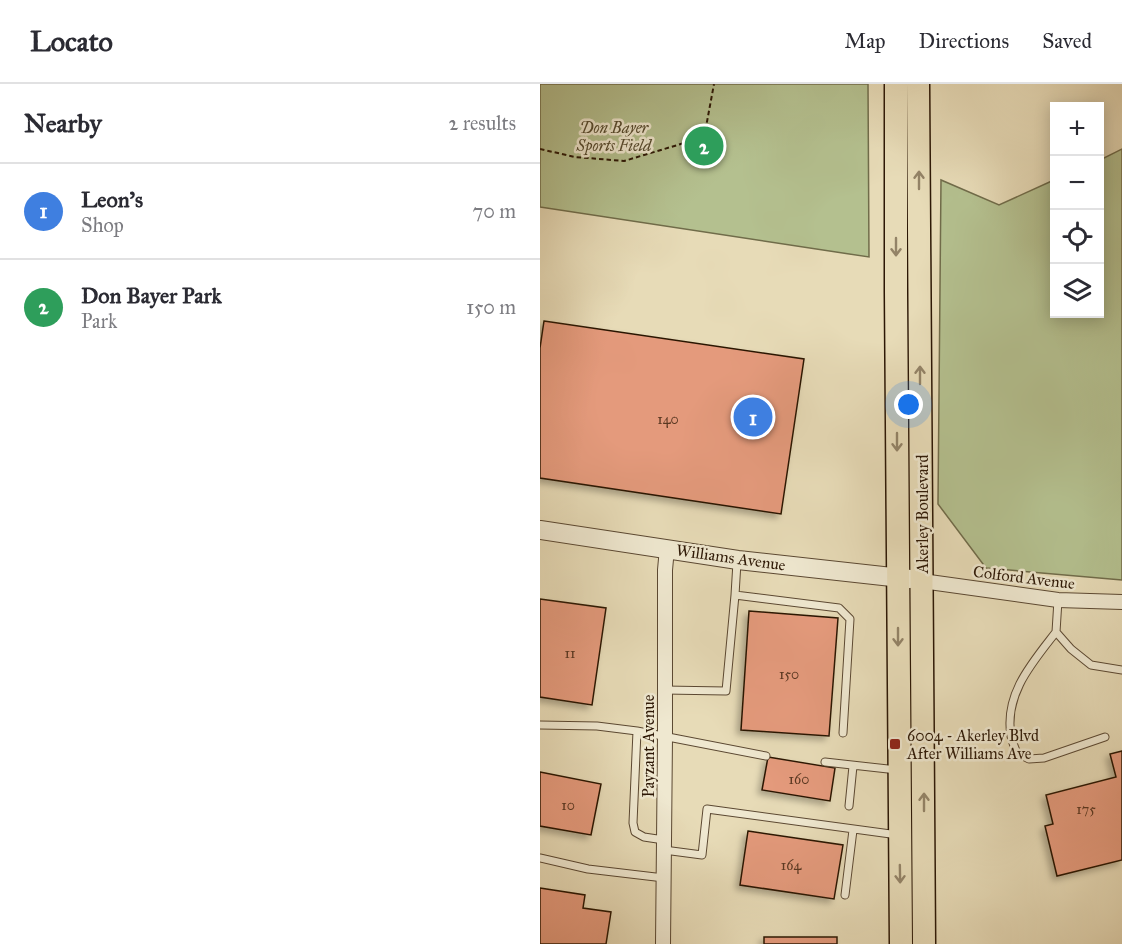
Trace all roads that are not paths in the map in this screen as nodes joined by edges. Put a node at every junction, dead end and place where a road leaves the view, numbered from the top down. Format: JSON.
{"nodes":[{"id":1,"x":896,"y":84,"type":"edge"},
{"id":2,"x":918,"y":84,"type":"edge"},
{"id":3,"x":540,"y":530,"type":"edge"},
{"id":4,"x":667,"y":548,"type":"junction"},
{"id":5,"x":738,"y":560,"type":"junction"},
{"id":6,"x":898,"y":578,"type":"junction"},
{"id":7,"x":922,"y":581,"type":"junction"},
{"id":8,"x":735,"y":595,"type":"junction"},
{"id":9,"x":1058,"y":600,"type":"junction"},
{"id":10,"x":1122,"y":602,"type":"edge"},
{"id":11,"x":1056,"y":632,"type":"junction"},
{"id":12,"x":1122,"y":670,"type":"edge"},
{"id":13,"x":664,"y":690,"type":"junction"},
{"id":14,"x":540,"y":725,"type":"edge"},
{"id":15,"x":637,"y":731,"type":"junction"},
{"id":16,"x":843,"y":733,"type":"dead end"},
{"id":17,"x":665,"y":737,"type":"junction"},
{"id":18,"x":1105,"y":737,"type":"dead end"},
{"id":19,"x":766,"y":756,"type":"dead end"},
{"id":20,"x":825,"y":762,"type":"dead end"},
{"id":21,"x":853,"y":766,"type":"junction"},
{"id":22,"x":900,"y":771,"type":"junction"},
{"id":23,"x":849,"y":806,"type":"dead end"},
{"id":24,"x":853,"y":830,"type":"junction"},
{"id":25,"x":900,"y":836,"type":"junction"},
{"id":26,"x":664,"y":845,"type":"junction"},
{"id":27,"x":540,"y":858,"type":"edge"},
{"id":28,"x":664,"y":878,"type":"junction"},
{"id":29,"x":845,"y":895,"type":"dead end"},
{"id":30,"x":663,"y":944,"type":"edge"},
{"id":31,"x":901,"y":944,"type":"edge"},
{"id":32,"x":924,"y":944,"type":"edge"}],
"edges":[{"from":1,"to":6,"type":"main road","name":"Akerley Boulevard","one_way":true},
{"from":7,"to":2,"type":"main road","name":"Akerley Boulevard","one_way":true},
{"from":3,"to":4,"type":"street","name":"Williams Avenue"},
{"from":4,"to":5,"type":"street","name":"Williams Avenue"},
{"from":4,"to":13,"type":"street","name":"Payzant Avenue"},
{"from":5,"to":6,"type":"street","name":"Williams Avenue"},
{"from":5,"to":8,"type":"lane"},
{"from":6,"to":7,"type":"street","name":"Williams Avenue"},
{"from":6,"to":22,"type":"main road","name":"Akerley Boulevard","one_way":true},
{"from":7,"to":9,"type":"street","name":"Colford Avenue"},
{"from":32,"to":7,"type":"main road","name":"Akerley Boulevard","one_way":true},
{"from":8,"to":13,"type":"lane"},
{"from":8,"to":16,"type":"lane"},
{"from":9,"to":10,"type":"street","name":"Colford Avenue"},
{"from":9,"to":11,"type":"lane"},
{"from":11,"to":12,"type":"lane"},
{"from":11,"to":18,"type":"lane"},
{"from":13,"to":17,"type":"street","name":"Payzant Avenue"},
{"from":14,"to":15,"type":"lane"},
{"from":15,"to":17,"type":"lane"},
{"from":15,"to":26,"type":"lane"},
{"from":17,"to":19,"type":"lane"},
{"from":17,"to":26,"type":"street","name":"Payzant Avenue"},
{"from":20,"to":21,"type":"lane"},
{"from":21,"to":22,"type":"lane"},
{"from":21,"to":23,"type":"lane"},
{"from":22,"to":25,"type":"main road","name":"Akerley Boulevard"},
{"from":24,"to":25,"type":"lane"},
{"from":24,"to":26,"type":"lane"},
{"from":24,"to":29,"type":"lane"},
{"from":25,"to":31,"type":"main road","name":"Akerley Boulevard","one_way":true},
{"from":26,"to":28,"type":"street","name":"Payzant Avenue"},
{"from":27,"to":28,"type":"lane"},
{"from":28,"to":30,"type":"street","name":"Payzant Avenue"}]}
